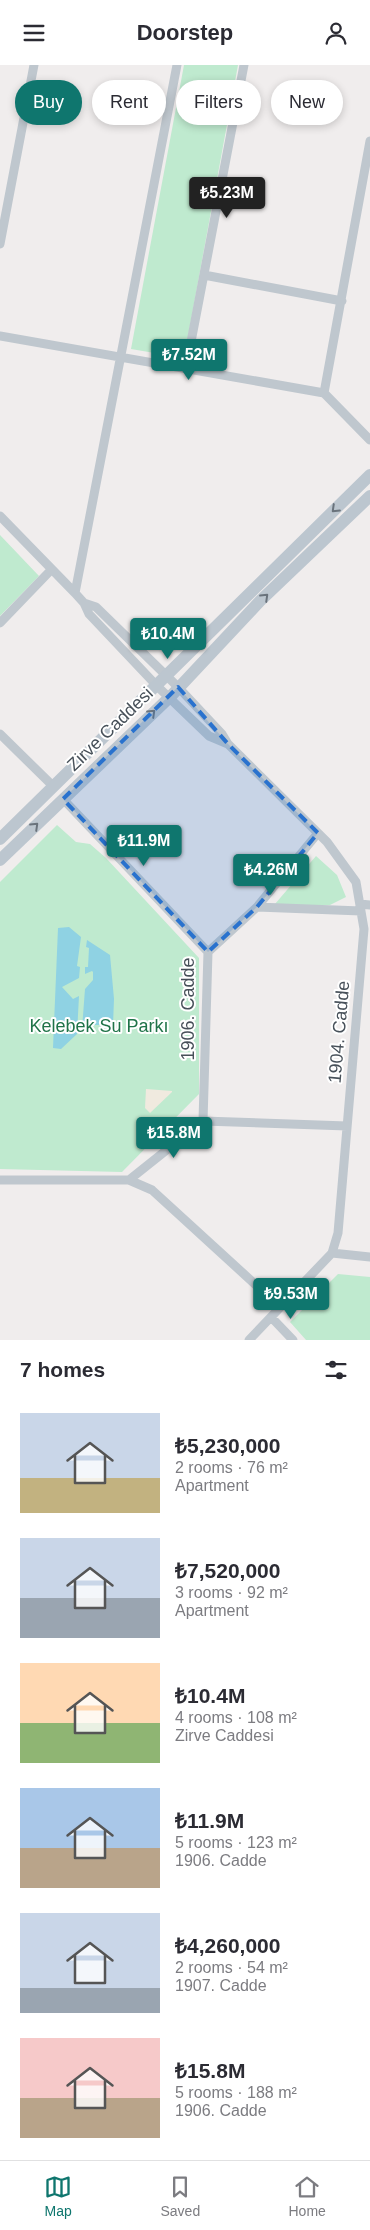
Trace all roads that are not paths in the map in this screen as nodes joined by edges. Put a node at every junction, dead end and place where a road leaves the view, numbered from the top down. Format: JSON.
{"nodes":[{"id":1,"x":34,"y":65,"type":"edge"},
{"id":2,"x":177,"y":65,"type":"edge"},
{"id":3,"x":244,"y":65,"type":"edge"},
{"id":4,"x":370,"y":141,"type":"edge"},
{"id":5,"x":0,"y":243,"type":"edge"},
{"id":6,"x":204,"y":275,"type":"junction"},
{"id":7,"x":342,"y":301,"type":"junction"},
{"id":8,"x":0,"y":336,"type":"edge"},
{"id":9,"x":121,"y":357,"type":"junction"},
{"id":10,"x":186,"y":368,"type":"junction"},
{"id":11,"x":324,"y":393,"type":"junction"},
{"id":12,"x":370,"y":440,"type":"edge"},
{"id":13,"x":370,"y":475,"type":"edge"},
{"id":14,"x":370,"y":495,"type":"edge"},
{"id":15,"x":0,"y":516,"type":"edge"},
{"id":16,"x":51,"y":570,"type":"junction"},
{"id":17,"x":75,"y":593,"type":"junction"},
{"id":18,"x":84,"y":603,"type":"junction"},
{"id":19,"x":0,"y":623,"type":"edge"},
{"id":20,"x":167,"y":676,"type":"junction"},
{"id":21,"x":157,"y":686,"type":"junction"},
{"id":22,"x":178,"y":687,"type":"junction"},
{"id":23,"x":169,"y":697,"type":"junction"},
{"id":24,"x":0,"y":733,"type":"edge"},
{"id":25,"x":228,"y":744,"type":"junction"},
{"id":26,"x":54,"y":787,"type":"junction"},
{"id":27,"x":63,"y":799,"type":"junction"},
{"id":28,"x":318,"y":833,"type":"junction"},
{"id":29,"x":0,"y":839,"type":"edge"},
{"id":30,"x":0,"y":860,"type":"edge"},
{"id":31,"x":370,"y":905,"type":"edge"},
{"id":32,"x":257,"y":907,"type":"junction"},
{"id":33,"x":360,"y":907,"type":"junction"},
{"id":34,"x":208,"y":952,"type":"junction"},
{"id":35,"x":203,"y":1121,"type":"junction"},
{"id":36,"x":347,"y":1126,"type":"junction"},
{"id":37,"x":0,"y":1180,"type":"edge"},
{"id":38,"x":129,"y":1180,"type":"junction"},
{"id":39,"x":332,"y":1253,"type":"junction"},
{"id":40,"x":370,"y":1257,"type":"edge"},
{"id":41,"x":280,"y":1307,"type":"junction"},
{"id":42,"x":271,"y":1317,"type":"junction"},
{"id":43,"x":249,"y":1340,"type":"edge"},
{"id":44,"x":293,"y":1340,"type":"edge"}],
"edges":[{"from":1,"to":5,"type":"street"},
{"from":2,"to":9,"type":"street"},
{"from":3,"to":6,"type":"street"},
{"from":4,"to":7,"type":"street"},
{"from":6,"to":7,"type":"street"},
{"from":6,"to":10,"type":"street"},
{"from":7,"to":11,"type":"street"},
{"from":8,"to":9,"type":"street"},
{"from":9,"to":10,"type":"street"},
{"from":9,"to":17,"type":"street"},
{"from":10,"to":11,"type":"street"},
{"from":11,"to":12,"type":"street"},
{"from":13,"to":20,"type":"main road","name":"Zirve Caddesi","one_way":true},
{"from":22,"to":14,"type":"main road","name":"Zirve Caddesi","one_way":true},
{"from":15,"to":16,"type":"street"},
{"from":16,"to":17,"type":"street"},
{"from":16,"to":19,"type":"street"},
{"from":17,"to":18,"type":"street"},
{"from":18,"to":20,"type":"street","name":"1904. Cadde"},
{"from":18,"to":21,"type":"street","name":"1904. Cadde"},
{"from":20,"to":21,"type":"main road","name":"Zirve Caddesi"},
{"from":20,"to":22,"type":"street","name":"1904. Cadde"},
{"from":21,"to":23,"type":"street","name":"1904. Cadde"},
{"from":21,"to":26,"type":"main road","name":"Zirve Caddesi"},
{"from":22,"to":23,"type":"main road","name":"Zirve Caddesi"},
{"from":22,"to":25,"type":"street","name":"1904. Cadde"},
{"from":23,"to":25,"type":"street","name":"1904. Cadde"},
{"from":27,"to":23,"type":"main road","name":"Zirve Caddesi","one_way":true},
{"from":24,"to":26,"type":"street"},
{"from":25,"to":28,"type":"street","name":"1904. Cadde"},
{"from":26,"to":29,"type":"main road","name":"Zirve Caddesi"},
{"from":30,"to":27,"type":"main road","name":"Zirve Caddesi","one_way":true},
{"from":27,"to":34,"type":"street","name":"1906. Cadde"},
{"from":28,"to":32,"type":"street"},
{"from":28,"to":33,"type":"street","name":"1904. Cadde"},
{"from":31,"to":33,"type":"street"},
{"from":32,"to":33,"type":"street"},
{"from":32,"to":34,"type":"street"},
{"from":33,"to":36,"type":"street","name":"1904. Cadde"},
{"from":34,"to":35,"type":"street","name":"1906. Cadde"},
{"from":35,"to":36,"type":"street"},
{"from":35,"to":38,"type":"street"},
{"from":36,"to":39,"type":"street","name":"1904. Cadde"},
{"from":37,"to":38,"type":"street"},
{"from":38,"to":41,"type":"street"},
{"from":39,"to":40,"type":"street"},
{"from":39,"to":41,"type":"street","name":"1904. Cadde"},
{"from":41,"to":42,"type":"street","name":"1904. Cadde"},
{"from":42,"to":43,"type":"street","name":"1904. Cadde"},
{"from":42,"to":44,"type":"street"}]}
